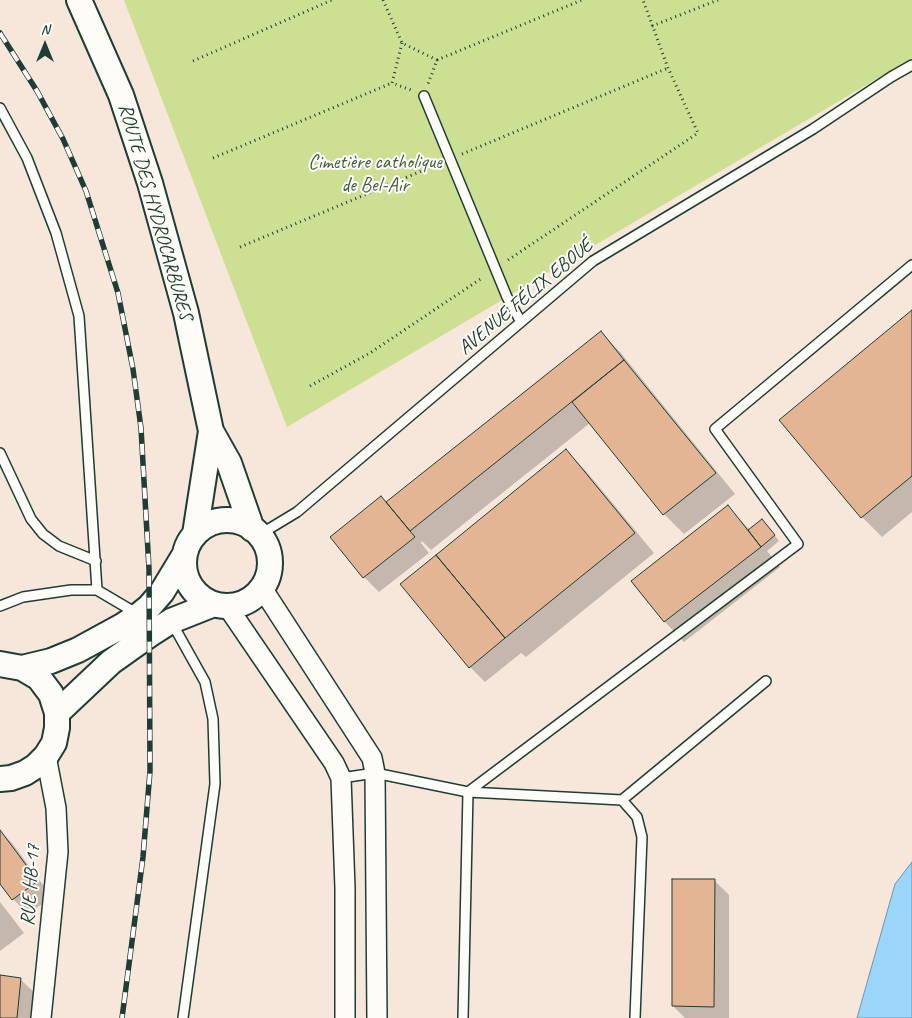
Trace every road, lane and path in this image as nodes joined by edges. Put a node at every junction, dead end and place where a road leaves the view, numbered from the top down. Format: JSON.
{"nodes":[{"id":1,"x":79,"y":0,"type":"edge"},
{"id":2,"x":332,"y":0,"type":"edge"},
{"id":3,"x":383,"y":0,"type":"edge"},
{"id":4,"x":582,"y":0,"type":"edge"},
{"id":5,"x":642,"y":0,"type":"edge"},
{"id":6,"x":718,"y":0,"type":"edge"},
{"id":7,"x":652,"y":26,"type":"junction"},
{"id":8,"x":402,"y":44,"type":"junction"},
{"id":9,"x":437,"y":60,"type":"junction"},
{"id":10,"x":193,"y":62,"type":"dead end"},
{"id":11,"x":912,"y":65,"type":"edge"},
{"id":12,"x":392,"y":83,"type":"junction"},
{"id":13,"x":424,"y":96,"type":"junction"},
{"id":14,"x":0,"y":108,"type":"edge"},
{"id":15,"x":213,"y":158,"type":"dead end"},
{"id":16,"x":912,"y":265,"type":"edge"},
{"id":17,"x":496,"y":269,"type":"junction"},
{"id":18,"x":520,"y":322,"type":"junction"},
{"id":19,"x":310,"y":386,"type":"dead end"},
{"id":20,"x":211,"y":431,"type":"junction"},
{"id":21,"x":0,"y":454,"type":"edge"},
{"id":22,"x":255,"y":532,"type":"junction"},
{"id":23,"x":190,"y":544,"type":"junction"},
{"id":24,"x":96,"y":561,"type":"junction"},
{"id":25,"x":262,"y":588,"type":"junction"},
{"id":26,"x":97,"y":590,"type":"junction"},
{"id":27,"x":220,"y":605,"type":"junction"},
{"id":28,"x":0,"y":606,"type":"edge"},
{"id":29,"x":138,"y":614,"type":"junction"},
{"id":30,"x":171,"y":621,"type":"junction"},
{"id":31,"x":11,"y":666,"type":"edge"},
{"id":32,"x":766,"y":681,"type":"dead end"},
{"id":33,"x":57,"y":713,"type":"junction"},
{"id":34,"x":46,"y":756,"type":"junction"},
{"id":35,"x":375,"y":773,"type":"junction"},
{"id":36,"x":0,"y":778,"type":"edge"},
{"id":37,"x":341,"y":778,"type":"junction"},
{"id":38,"x":468,"y":792,"type":"junction"},
{"id":39,"x":622,"y":800,"type":"junction"},
{"id":40,"x":41,"y":1018,"type":"edge"},
{"id":41,"x":183,"y":1018,"type":"edge"},
{"id":42,"x":345,"y":1018,"type":"edge"},
{"id":43,"x":377,"y":1018,"type":"edge"},
{"id":44,"x":463,"y":1018,"type":"edge"},
{"id":45,"x":635,"y":1018,"type":"edge"}],
"edges":[{"from":1,"to":20,"type":"street","name":"ROUTE DES HYDROCARBURES"},
{"from":2,"to":10,"type":"path"},
{"from":3,"to":8,"type":"path"},
{"from":4,"to":9,"type":"path"},
{"from":5,"to":7,"type":"path"},
{"from":6,"to":7,"type":"path"},
{"from":7,"to":17,"type":"path"},
{"from":8,"to":9,"type":"path"},
{"from":8,"to":12,"type":"path"},
{"from":9,"to":13,"type":"path"},
{"from":11,"to":18,"type":"lane","name":"AVENUE FÉLIX EBOUÉ"},
{"from":12,"to":13,"type":"path"},
{"from":12,"to":15,"type":"path"},
{"from":13,"to":17,"type":"lane"},
{"from":14,"to":24,"type":"lane"},
{"from":16,"to":38,"type":"lane"},
{"from":17,"to":18,"type":"lane"},
{"from":17,"to":19,"type":"path"},
{"from":18,"to":22,"type":"lane","name":"AVENUE FÉLIX EBOUÉ"},
{"from":20,"to":22,"type":"street","name":"ROUTE DES HYDROCARBURES"},
{"from":20,"to":23,"type":"street","name":"ROUTE DES HYDROCARBURES"},
{"from":21,"to":24,"type":"lane"},
{"from":22,"to":23,"type":"street"},
{"from":22,"to":25,"type":"street"},
{"from":23,"to":27,"type":"street"},
{"from":23,"to":29,"type":"street"},
{"from":24,"to":26,"type":"lane"},
{"from":25,"to":27,"type":"street"},
{"from":25,"to":35,"type":"street"},
{"from":26,"to":28,"type":"lane"},
{"from":26,"to":29,"type":"lane"},
{"from":27,"to":30,"type":"street"},
{"from":27,"to":37,"type":"street"},
{"from":29,"to":31,"type":"street"},
{"from":30,"to":33,"type":"street"},
{"from":30,"to":41,"type":"lane"},
{"from":31,"to":33,"type":"street"},
{"from":32,"to":39,"type":"lane"},
{"from":33,"to":34,"type":"street"},
{"from":34,"to":36,"type":"street"},
{"from":34,"to":40,"type":"street","name":"RUE HB-17"},
{"from":35,"to":37,"type":"lane"},
{"from":35,"to":38,"type":"lane"},
{"from":35,"to":43,"type":"street"},
{"from":37,"to":42,"type":"street"},
{"from":38,"to":39,"type":"lane"},
{"from":38,"to":44,"type":"lane"},
{"from":39,"to":45,"type":"lane"}]}
